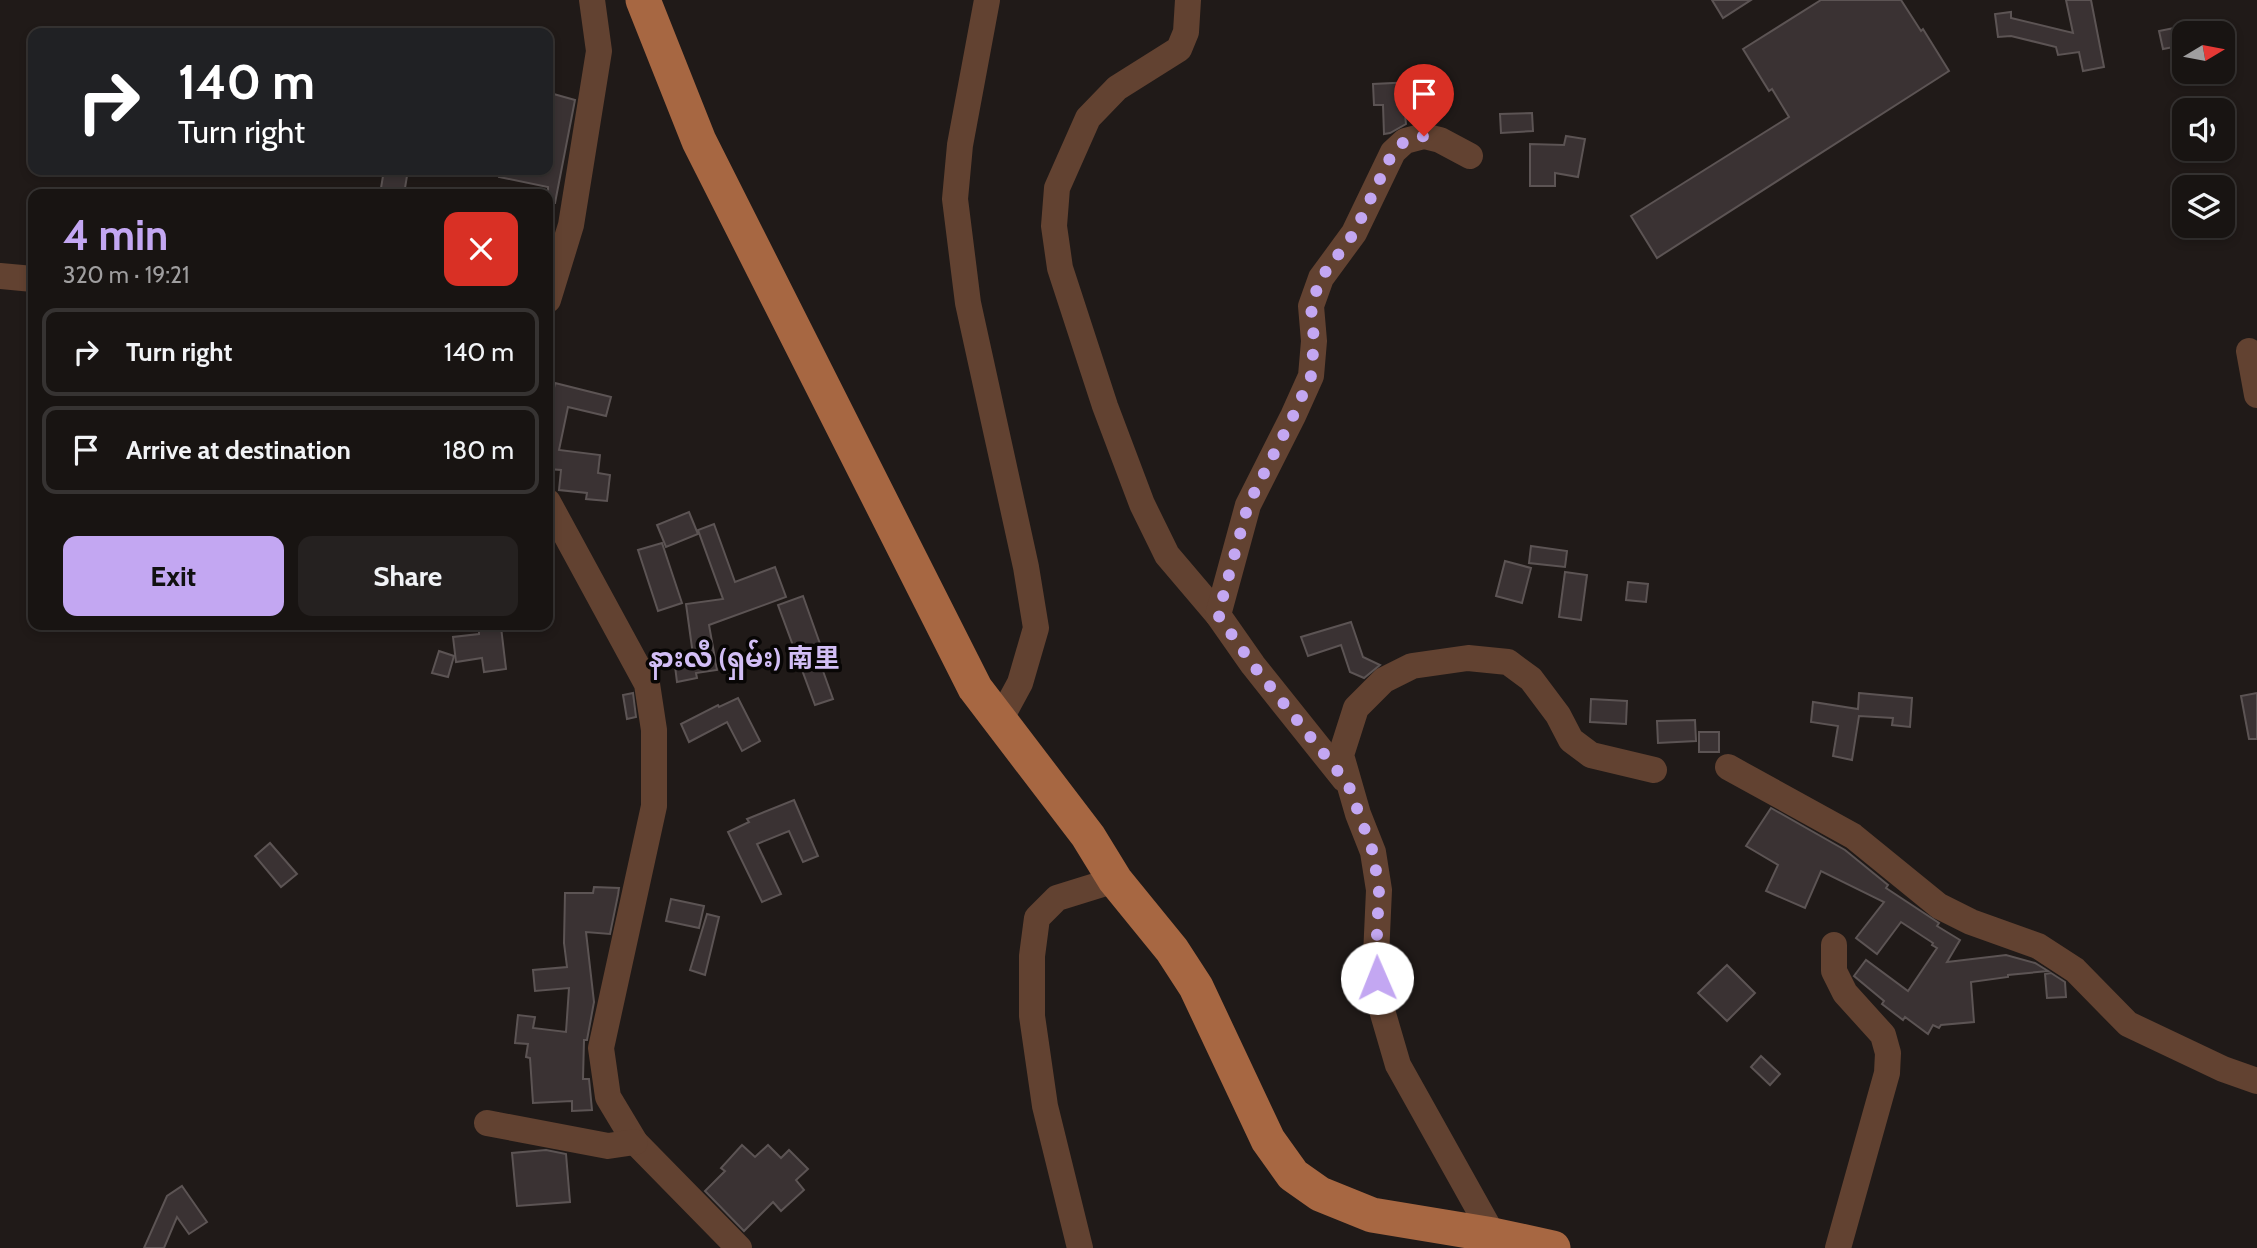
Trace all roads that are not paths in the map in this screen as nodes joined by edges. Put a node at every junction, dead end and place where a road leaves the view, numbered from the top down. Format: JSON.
{"nodes":[{"id":1,"x":592,"y":0,"type":"edge"},
{"id":2,"x":643,"y":0,"type":"edge"},
{"id":3,"x":987,"y":0,"type":"edge"},
{"id":4,"x":1188,"y":0,"type":"edge"},
{"id":5,"x":1470,"y":156,"type":"dead end"},
{"id":6,"x":0,"y":276,"type":"edge"},
{"id":7,"x":28,"y":279,"type":"edge"},
{"id":8,"x":553,"y":283,"type":"edge"},
{"id":9,"x":2249,"y":352,"type":"dead end"},
{"id":10,"x":2257,"y":395,"type":"edge"},
{"id":11,"x":553,"y":511,"type":"edge"},
{"id":12,"x":1218,"y":615,"type":"junction"},
{"id":13,"x":1000,"y":720,"type":"junction"},
{"id":14,"x":1728,"y":767,"type":"dead end"},
{"id":15,"x":1654,"y":769,"type":"dead end"},
{"id":16,"x":1348,"y":784,"type":"junction"},
{"id":17,"x":1115,"y":880,"type":"junction"},
{"id":18,"x":1835,"y":945,"type":"dead end"},
{"id":19,"x":2257,"y":1081,"type":"edge"},
{"id":20,"x":487,"y":1123,"type":"dead end"},
{"id":21,"x":635,"y":1142,"type":"junction"},
{"id":22,"x":1493,"y":1235,"type":"junction"},
{"id":23,"x":739,"y":1248,"type":"edge"},
{"id":24,"x":1080,"y":1248,"type":"edge"},
{"id":25,"x":1553,"y":1248,"type":"edge"},
{"id":26,"x":1838,"y":1248,"type":"edge"}],
"edges":[{"from":1,"to":8,"type":"street"},
{"from":2,"to":13,"type":"main road"},
{"from":3,"to":13,"type":"street"},
{"from":4,"to":12,"type":"street"},
{"from":5,"to":12,"type":"street"},
{"from":6,"to":7,"type":"street"},
{"from":9,"to":10,"type":"street"},
{"from":11,"to":21,"type":"street"},
{"from":12,"to":16,"type":"street"},
{"from":13,"to":17,"type":"main road"},
{"from":14,"to":19,"type":"street"},
{"from":15,"to":16,"type":"street"},
{"from":16,"to":22,"type":"street"},
{"from":17,"to":22,"type":"main road"},
{"from":17,"to":24,"type":"street"},
{"from":18,"to":26,"type":"street"},
{"from":20,"to":21,"type":"street"},
{"from":21,"to":23,"type":"street"},
{"from":22,"to":25,"type":"main road"}]}
